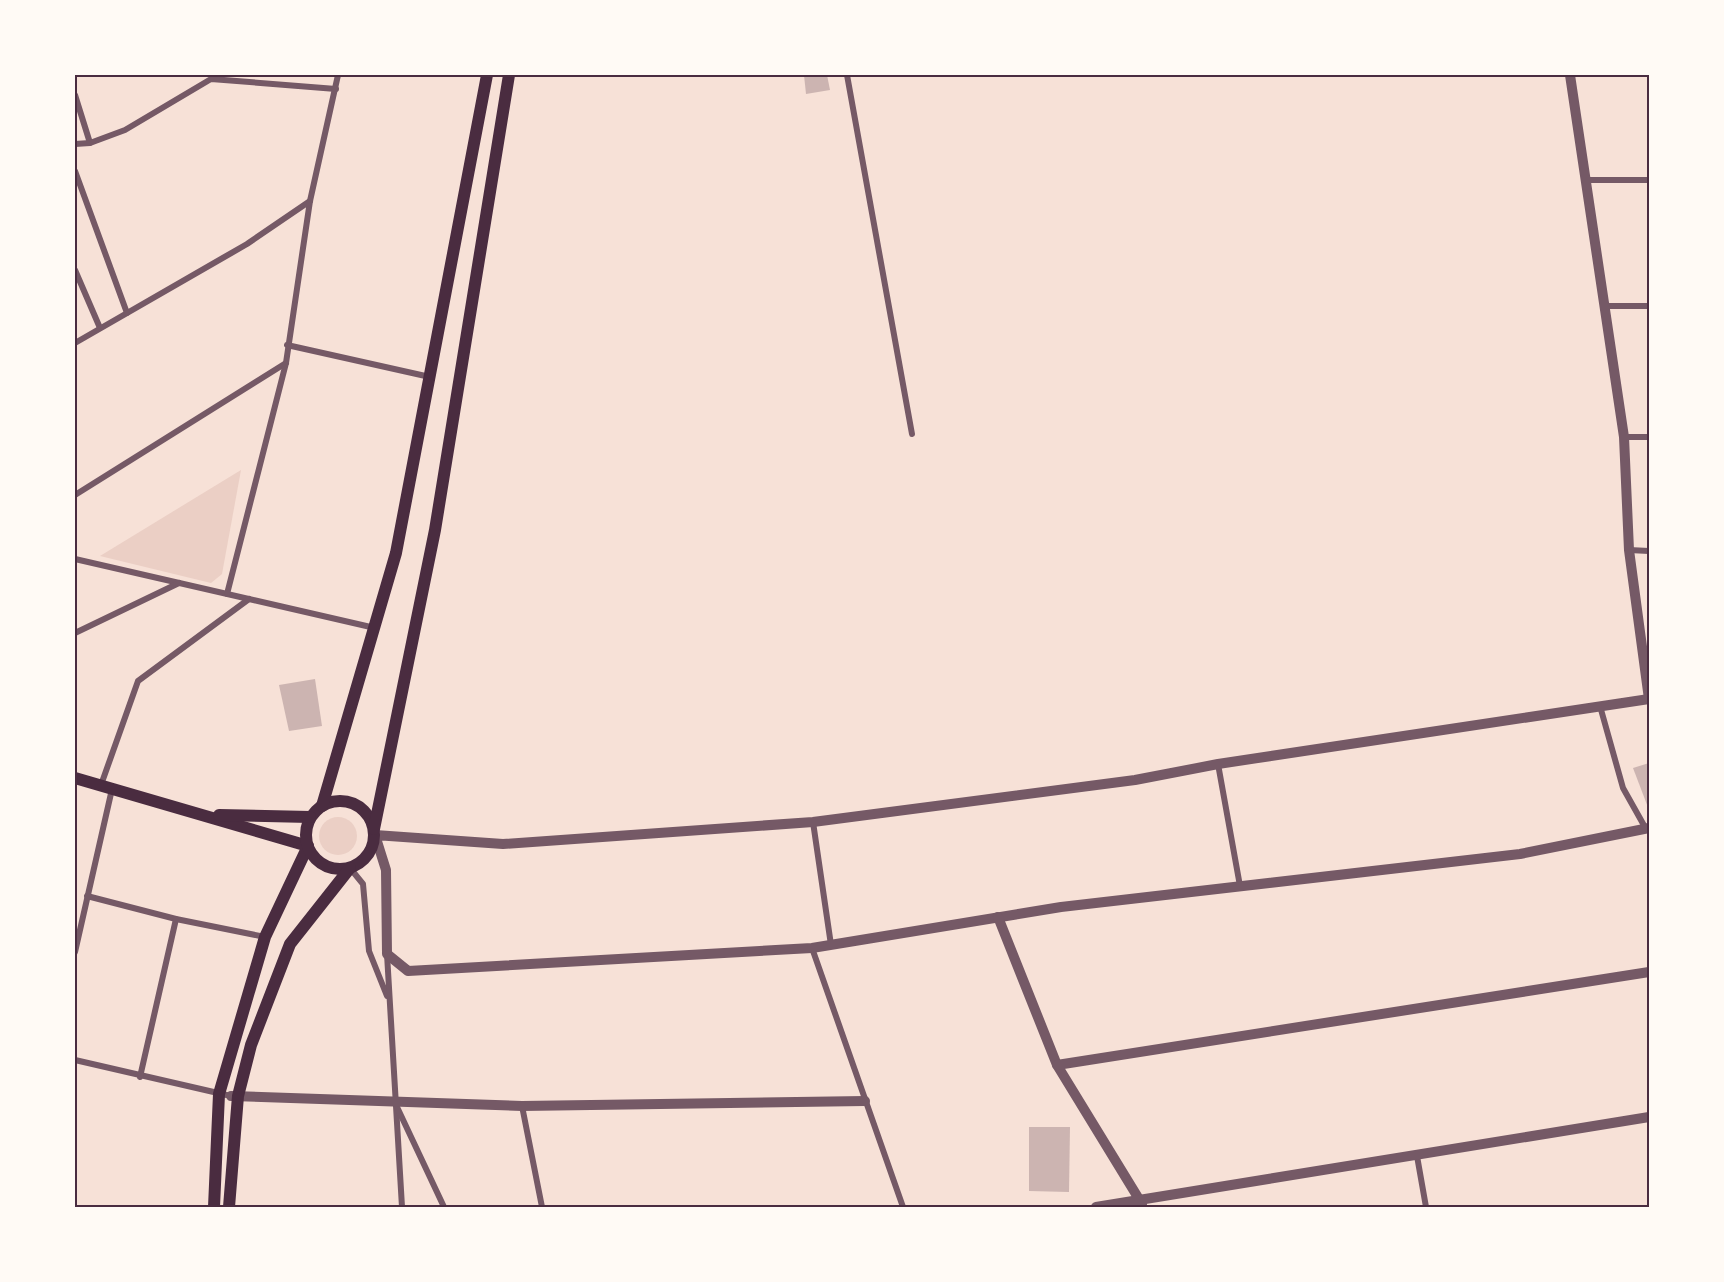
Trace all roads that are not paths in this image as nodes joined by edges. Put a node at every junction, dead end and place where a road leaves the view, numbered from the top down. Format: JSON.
{"nodes":[{"id":1,"x":338,"y":75,"type":"edge"},
{"id":2,"x":488,"y":75,"type":"edge"},
{"id":3,"x":509,"y":75,"type":"edge"},
{"id":4,"x":847,"y":75,"type":"edge"},
{"id":5,"x":1570,"y":75,"type":"edge"},
{"id":6,"x":336,"y":89,"type":"junction"},
{"id":7,"x":75,"y":95,"type":"edge"},
{"id":8,"x":90,"y":143,"type":"junction"},
{"id":9,"x":75,"y":144,"type":"edge"},
{"id":10,"x":75,"y":171,"type":"edge"},
{"id":11,"x":1587,"y":180,"type":"junction"},
{"id":12,"x":1649,"y":180,"type":"edge"},
{"id":13,"x":310,"y":201,"type":"junction"},
{"id":14,"x":75,"y":270,"type":"edge"},
{"id":15,"x":1606,"y":306,"type":"junction"},
{"id":16,"x":1649,"y":306,"type":"edge"},
{"id":17,"x":127,"y":314,"type":"junction"},
{"id":18,"x":100,"y":328,"type":"junction"},
{"id":19,"x":75,"y":343,"type":"edge"},
{"id":20,"x":287,"y":345,"type":"junction"},
{"id":21,"x":286,"y":363,"type":"junction"},
{"id":22,"x":431,"y":378,"type":"junction"},
{"id":23,"x":912,"y":434,"type":"dead end"},
{"id":24,"x":1624,"y":437,"type":"junction"},
{"id":25,"x":1649,"y":437,"type":"edge"},
{"id":26,"x":75,"y":495,"type":"edge"},
{"id":27,"x":1629,"y":550,"type":"junction"},
{"id":28,"x":1649,"y":551,"type":"edge"},
{"id":29,"x":75,"y":559,"type":"edge"},
{"id":30,"x":179,"y":583,"type":"junction"},
{"id":31,"x":227,"y":594,"type":"junction"},
{"id":32,"x":249,"y":599,"type":"junction"},
{"id":33,"x":376,"y":628,"type":"junction"},
{"id":34,"x":75,"y":633,"type":"edge"},
{"id":35,"x":1649,"y":699,"type":"edge"},
{"id":36,"x":1600,"y":706,"type":"junction"},
{"id":37,"x":1218,"y":764,"type":"junction"},
{"id":38,"x":75,"y":778,"type":"edge"},
{"id":39,"x":107,"y":787,"type":"junction"},
{"id":40,"x":322,"y":806,"type":"junction"},
{"id":41,"x":200,"y":814,"type":"junction"},
{"id":42,"x":310,"y":818,"type":"junction"},
{"id":43,"x":813,"y":822,"type":"junction"},
{"id":44,"x":1647,"y":828,"type":"edge"},
{"id":45,"x":374,"y":832,"type":"junction"},
{"id":46,"x":308,"y":846,"type":"junction"},
{"id":47,"x":350,"y":868,"type":"junction"},
{"id":48,"x":1240,"y":886,"type":"junction"},
{"id":49,"x":87,"y":896,"type":"junction"},
{"id":50,"x":998,"y":917,"type":"junction"},
{"id":51,"x":176,"y":919,"type":"junction"},
{"id":52,"x":265,"y":937,"type":"junction"},
{"id":53,"x":831,"y":945,"type":"junction"},
{"id":54,"x":812,"y":948,"type":"junction"},
{"id":55,"x":75,"y":952,"type":"edge"},
{"id":56,"x":387,"y":954,"type":"junction"},
{"id":57,"x":1649,"y":972,"type":"edge"},
{"id":58,"x":390,"y":1001,"type":"junction"},
{"id":59,"x":75,"y":1060,"type":"edge"},
{"id":60,"x":1057,"y":1065,"type":"junction"},
{"id":61,"x":140,"y":1077,"type":"junction"},
{"id":62,"x":230,"y":1095,"type":"junction"},
{"id":63,"x":866,"y":1101,"type":"junction"},
{"id":64,"x":395,"y":1103,"type":"junction"},
{"id":65,"x":522,"y":1106,"type":"junction"},
{"id":66,"x":1649,"y":1117,"type":"edge"},
{"id":67,"x":1417,"y":1156,"type":"junction"},
{"id":68,"x":1141,"y":1204,"type":"edge"},
{"id":69,"x":214,"y":1207,"type":"edge"},
{"id":70,"x":229,"y":1207,"type":"edge"},
{"id":71,"x":402,"y":1207,"type":"edge"},
{"id":72,"x":444,"y":1207,"type":"edge"},
{"id":73,"x":542,"y":1207,"type":"edge"},
{"id":74,"x":903,"y":1207,"type":"edge"},
{"id":75,"x":1096,"y":1207,"type":"edge"},
{"id":76,"x":1426,"y":1207,"type":"edge"}],
"edges":[{"from":1,"to":6,"type":"street"},
{"from":2,"to":22,"type":"main road"},
{"from":3,"to":45,"type":"main road"},
{"from":4,"to":23,"type":"street"},
{"from":5,"to":11,"type":"street"},
{"from":6,"to":8,"type":"street"},
{"from":6,"to":13,"type":"street"},
{"from":7,"to":8,"type":"street"},
{"from":8,"to":9,"type":"street"},
{"from":10,"to":17,"type":"street"},
{"from":11,"to":12,"type":"street"},
{"from":11,"to":15,"type":"street"},
{"from":13,"to":17,"type":"street"},
{"from":13,"to":20,"type":"street"},
{"from":14,"to":18,"type":"street"},
{"from":15,"to":16,"type":"street"},
{"from":15,"to":24,"type":"street"},
{"from":17,"to":18,"type":"street"},
{"from":18,"to":19,"type":"street"},
{"from":20,"to":21,"type":"street"},
{"from":20,"to":22,"type":"street"},
{"from":21,"to":26,"type":"street"},
{"from":21,"to":31,"type":"street"},
{"from":22,"to":33,"type":"main road"},
{"from":24,"to":25,"type":"street"},
{"from":24,"to":27,"type":"street"},
{"from":27,"to":28,"type":"street"},
{"from":27,"to":35,"type":"street"},
{"from":29,"to":30,"type":"street"},
{"from":30,"to":31,"type":"street"},
{"from":30,"to":34,"type":"street"},
{"from":31,"to":32,"type":"street"},
{"from":32,"to":33,"type":"street"},
{"from":32,"to":39,"type":"street"},
{"from":33,"to":40,"type":"main road"},
{"from":35,"to":36,"type":"street"},
{"from":36,"to":37,"type":"street"},
{"from":36,"to":44,"type":"street"},
{"from":37,"to":43,"type":"street"},
{"from":37,"to":48,"type":"street"},
{"from":38,"to":39,"type":"main road"},
{"from":39,"to":41,"type":"main road"},
{"from":39,"to":49,"type":"street"},
{"from":40,"to":42,"type":"main road"},
{"from":40,"to":45,"type":"main road"},
{"from":41,"to":42,"type":"main road"},
{"from":41,"to":46,"type":"main road"},
{"from":42,"to":46,"type":"main road"},
{"from":43,"to":45,"type":"street"},
{"from":43,"to":53,"type":"street"},
{"from":44,"to":48,"type":"street"},
{"from":45,"to":47,"type":"main road"},
{"from":45,"to":56,"type":"street"},
{"from":46,"to":47,"type":"main road"},
{"from":46,"to":52,"type":"main road"},
{"from":47,"to":58,"type":"street"},
{"from":47,"to":62,"type":"main road"},
{"from":48,"to":50,"type":"street"},
{"from":49,"to":51,"type":"street"},
{"from":49,"to":55,"type":"street"},
{"from":50,"to":53,"type":"street"},
{"from":50,"to":60,"type":"street"},
{"from":51,"to":52,"type":"street"},
{"from":51,"to":61,"type":"street"},
{"from":52,"to":62,"type":"main road"},
{"from":53,"to":54,"type":"street"},
{"from":54,"to":56,"type":"street"},
{"from":54,"to":63,"type":"street"},
{"from":56,"to":58,"type":"street"},
{"from":57,"to":60,"type":"street"},
{"from":58,"to":64,"type":"street"},
{"from":59,"to":61,"type":"street"},
{"from":60,"to":68,"type":"street"},
{"from":61,"to":62,"type":"street"},
{"from":62,"to":64,"type":"street"},
{"from":62,"to":69,"type":"main road"},
{"from":62,"to":70,"type":"main road"},
{"from":63,"to":65,"type":"street"},
{"from":63,"to":74,"type":"street"},
{"from":64,"to":65,"type":"street"},
{"from":64,"to":71,"type":"street"},
{"from":64,"to":72,"type":"street"},
{"from":65,"to":73,"type":"street"},
{"from":66,"to":67,"type":"street"},
{"from":67,"to":68,"type":"street"},
{"from":67,"to":76,"type":"street"},
{"from":68,"to":75,"type":"street"}]}
